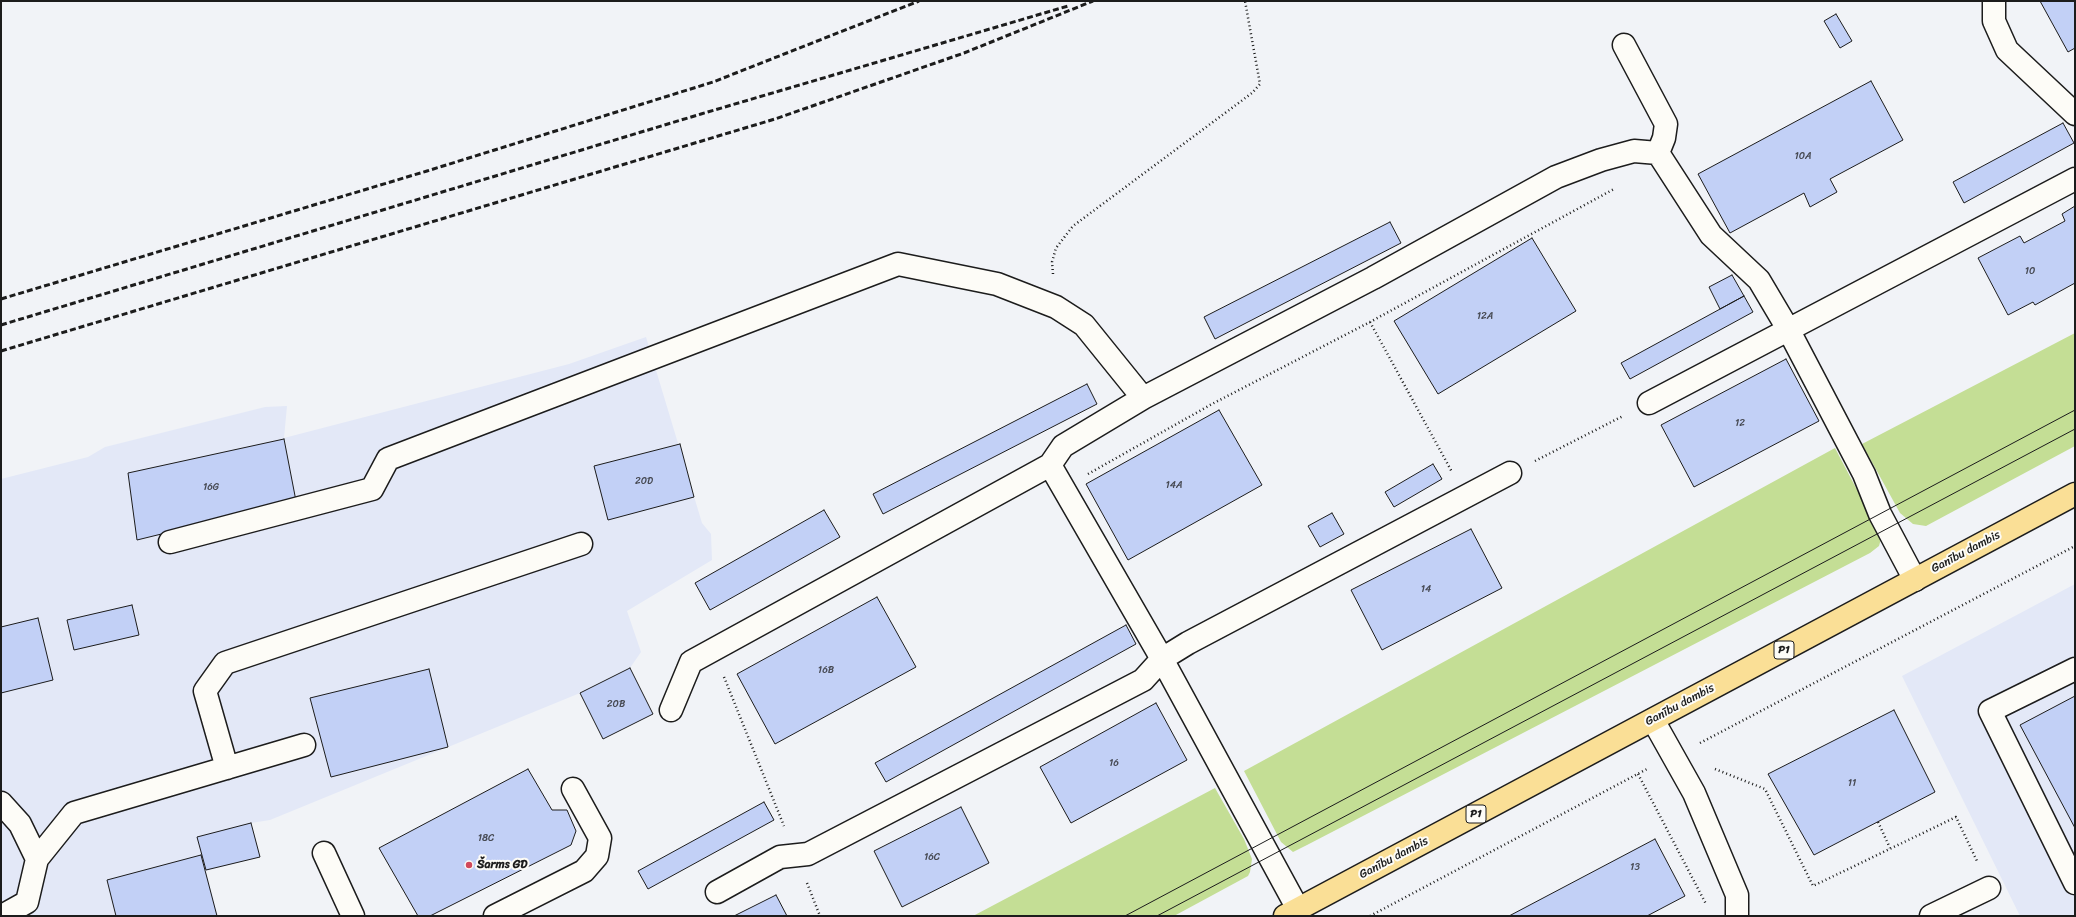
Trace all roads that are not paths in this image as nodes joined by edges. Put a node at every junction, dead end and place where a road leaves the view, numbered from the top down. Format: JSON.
{"nodes":[{"id":1,"x":1994,"y":1,"type":"edge"},
{"id":2,"x":1624,"y":45,"type":"dead end"},
{"id":3,"x":2075,"y":114,"type":"edge"},
{"id":4,"x":1658,"y":153,"type":"junction"},
{"id":5,"x":2075,"y":179,"type":"edge"},
{"id":6,"x":1788,"y":329,"type":"junction"},
{"id":7,"x":1143,"y":398,"type":"junction"},
{"id":8,"x":1649,"y":403,"type":"road end"},
{"id":9,"x":1050,"y":465,"type":"junction"},
{"id":10,"x":1510,"y":473,"type":"road end"},
{"id":11,"x":2075,"y":494,"type":"edge"},
{"id":12,"x":170,"y":542,"type":"dead end"},
{"id":13,"x":581,"y":544,"type":"dead end"},
{"id":14,"x":1915,"y":580,"type":"junction"},
{"id":15,"x":1162,"y":658,"type":"junction"},
{"id":16,"x":2075,"y":669,"type":"edge"},
{"id":17,"x":671,"y":710,"type":"dead end"},
{"id":18,"x":1653,"y":720,"type":"junction"},
{"id":19,"x":304,"y":745,"type":"dead end"},
{"id":20,"x":227,"y":768,"type":"junction"},
{"id":21,"x":573,"y":789,"type":"dead end"},
{"id":22,"x":1,"y":803,"type":"edge"},
{"id":23,"x":324,"y":853,"type":"dead end"},
{"id":24,"x":37,"y":859,"type":"junction"},
{"id":25,"x":2075,"y":883,"type":"edge"},
{"id":26,"x":1989,"y":888,"type":"dead end"},
{"id":27,"x":717,"y":892,"type":"dead end"},
{"id":28,"x":1292,"y":913,"type":"edge"},
{"id":29,"x":2,"y":916,"type":"edge"},
{"id":30,"x":353,"y":916,"type":"edge"},
{"id":31,"x":495,"y":916,"type":"edge"},
{"id":32,"x":1737,"y":916,"type":"edge"},
{"id":33,"x":1930,"y":916,"type":"edge"}],
"edges":[{"from":1,"to":3,"type":"lane"},
{"from":2,"to":4,"type":"lane"},
{"from":4,"to":6,"type":"lane"},
{"from":4,"to":7,"type":"lane"},
{"from":5,"to":6,"type":"lane"},
{"from":6,"to":8,"type":"lane"},
{"from":6,"to":14,"type":"lane"},
{"from":7,"to":9,"type":"lane"},
{"from":7,"to":12,"type":"lane"},
{"from":9,"to":15,"type":"lane"},
{"from":9,"to":17,"type":"lane"},
{"from":10,"to":15,"type":"lane"},
{"from":11,"to":14,"type":"main road","name":"Ganību dambis","number":"P1"},
{"from":13,"to":20,"type":"lane"},
{"from":14,"to":18,"type":"main road","name":"Ganību dambis","number":"P1"},
{"from":15,"to":27,"type":"lane"},
{"from":15,"to":28,"type":"lane"},
{"from":16,"to":25,"type":"lane"},
{"from":18,"to":28,"type":"main road","name":"Ganību dambis","number":"P1"},
{"from":18,"to":32,"type":"lane"},
{"from":19,"to":20,"type":"lane"},
{"from":20,"to":24,"type":"lane"},
{"from":21,"to":31,"type":"lane"},
{"from":22,"to":24,"type":"lane"},
{"from":23,"to":30,"type":"lane"},
{"from":24,"to":29,"type":"lane"},
{"from":26,"to":33,"type":"lane"}]}
